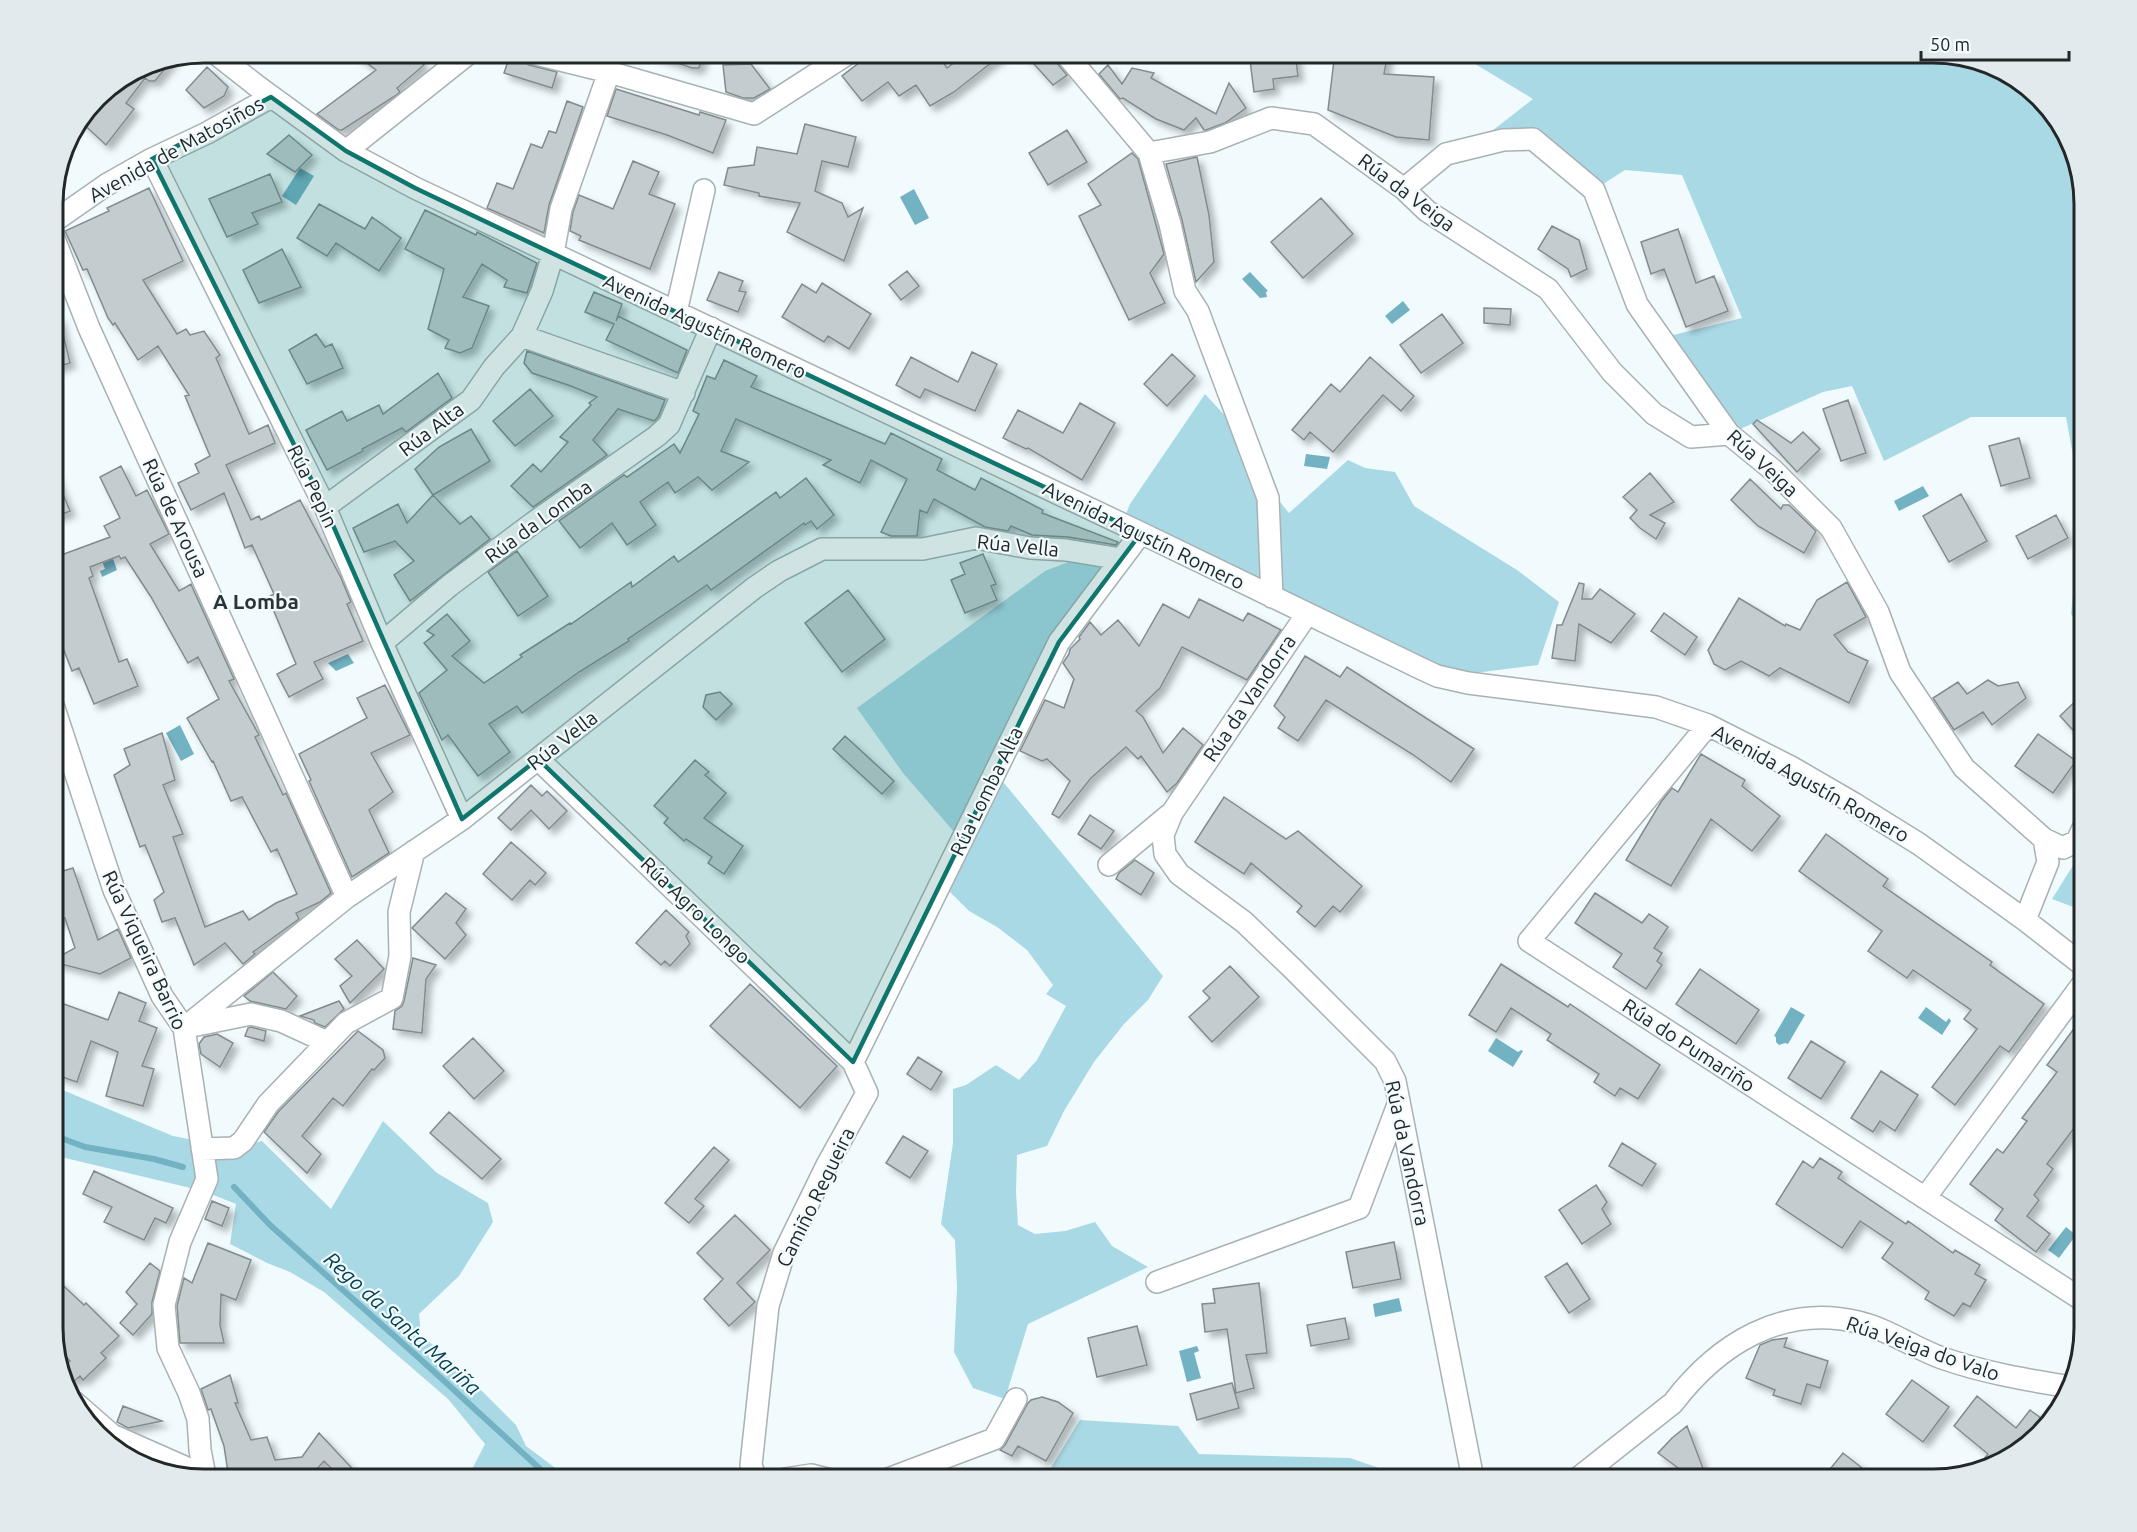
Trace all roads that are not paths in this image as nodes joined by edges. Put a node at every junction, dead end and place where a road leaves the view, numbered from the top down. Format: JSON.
{"nodes":[{"id":1,"x":229,"y":63,"type":"edge"},
{"id":2,"x":455,"y":63,"type":"edge"},
{"id":3,"x":574,"y":63,"type":"edge"},
{"id":4,"x":832,"y":63,"type":"edge"},
{"id":5,"x":1074,"y":63,"type":"edge"},
{"id":6,"x":609,"y":72,"type":"junction"},
{"id":7,"x":271,"y":97,"type":"junction"},
{"id":8,"x":346,"y":151,"type":"junction"},
{"id":9,"x":1149,"y":153,"type":"junction"},
{"id":10,"x":152,"y":159,"type":"junction"},
{"id":11,"x":1404,"y":189,"type":"junction"},
{"id":12,"x":705,"y":190,"type":"dead end"},
{"id":13,"x":63,"y":215,"type":"edge"},
{"id":14,"x":553,"y":254,"type":"junction"},
{"id":15,"x":63,"y":262,"type":"edge"},
{"id":16,"x":676,"y":312,"type":"junction"},
{"id":17,"x":711,"y":328,"type":"junction"},
{"id":18,"x":522,"y":336,"type":"junction"},
{"id":19,"x":684,"y":393,"type":"junction"},
{"id":20,"x":1729,"y":434,"type":"junction"},
{"id":21,"x":324,"y":507,"type":"junction"},
{"id":22,"x":1141,"y":533,"type":"junction"},
{"id":23,"x":1121,"y":559,"type":"junction"},
{"id":24,"x":1272,"y":597,"type":"junction"},
{"id":25,"x":1306,"y":614,"type":"junction"},
{"id":26,"x":382,"y":643,"type":"junction"},
{"id":27,"x":1708,"y":725,"type":"junction"},
{"id":28,"x":63,"y":735,"type":"edge"},
{"id":29,"x":538,"y":759,"type":"junction"},
{"id":30,"x":1172,"y":813,"type":"junction"},
{"id":31,"x":462,"y":819,"type":"junction"},
{"id":32,"x":2044,"y":839,"type":"junction"},
{"id":33,"x":2074,"y":842,"type":"edge"},
{"id":34,"x":2063,"y":848,"type":"junction"},
{"id":35,"x":414,"y":851,"type":"junction"},
{"id":36,"x":2074,"y":852,"type":"edge"},
{"id":37,"x":1109,"y":865,"type":"dead end"},
{"id":38,"x":347,"y":897,"type":"junction"},
{"id":39,"x":2025,"y":920,"type":"junction"},
{"id":40,"x":2074,"y":958,"type":"edge"},
{"id":41,"x":2074,"y":997,"type":"edge"},
{"id":42,"x":184,"y":1028,"type":"junction"},
{"id":43,"x":327,"y":1042,"type":"junction"},
{"id":44,"x":853,"y":1062,"type":"junction"},
{"id":45,"x":1399,"y":1101,"type":"junction"},
{"id":46,"x":202,"y":1149,"type":"junction"},
{"id":47,"x":1925,"y":1198,"type":"junction"},
{"id":48,"x":1157,"y":1282,"type":"dead end"},
{"id":49,"x":2074,"y":1294,"type":"edge"},
{"id":50,"x":2062,"y":1386,"type":"edge"},
{"id":51,"x":1016,"y":1399,"type":"dead end"},
{"id":52,"x":123,"y":1443,"type":"edge"},
{"id":53,"x":179,"y":1467,"type":"edge"},
{"id":54,"x":204,"y":1469,"type":"edge"},
{"id":55,"x":752,"y":1469,"type":"edge"},
{"id":56,"x":914,"y":1469,"type":"edge"},
{"id":57,"x":1471,"y":1469,"type":"edge"},
{"id":58,"x":1590,"y":1469,"type":"edge"}],
"edges":[{"from":1,"to":7,"type":"street","name":"Avenida Agustín Romero"},
{"from":2,"to":8,"type":"street"},
{"from":3,"to":6,"type":"street"},
{"from":4,"to":6,"type":"street"},
{"from":5,"to":9,"type":"street"},
{"from":6,"to":14,"type":"street"},
{"from":7,"to":8,"type":"street","name":"Avenida Agustín Romero"},
{"from":7,"to":10,"type":"street","name":"Avenida de Matosiños"},
{"from":8,"to":14,"type":"street","name":"Avenida Agustín Romero"},
{"from":9,"to":11,"type":"street","name":"Rúa da Veiga"},
{"from":9,"to":24,"type":"street"},
{"from":10,"to":13,"type":"street","name":"Avenida de Matosiños"},
{"from":10,"to":21,"type":"street","name":"Rúa Pepin"},
{"from":11,"to":20,"type":"street","name":"Rúa da Veiga"},
{"from":11,"to":20,"type":"street","name":"Rúa Veiga"},
{"from":12,"to":16,"type":"street"},
{"from":14,"to":16,"type":"street","name":"Avenida Agustín Romero"},
{"from":14,"to":18,"type":"street"},
{"from":15,"to":38,"type":"street","name":"Rúa de Arousa"},
{"from":16,"to":17,"type":"street","name":"Avenida Agustín Romero"},
{"from":17,"to":19,"type":"street","name":"Rúa da Lomba"},
{"from":17,"to":22,"type":"street","name":"Avenida Agustín Romero"},
{"from":18,"to":19,"type":"street"},
{"from":18,"to":21,"type":"street","name":"Rúa Alta"},
{"from":19,"to":26,"type":"street","name":"Rúa da Lomba"},
{"from":20,"to":32,"type":"street","name":"Rúa Veiga"},
{"from":21,"to":26,"type":"street","name":"Rúa Pepin"},
{"from":22,"to":23,"type":"street","name":"Rúa Lomba Alta"},
{"from":22,"to":24,"type":"street","name":"Avenida Agustín Romero"},
{"from":23,"to":29,"type":"street","name":"Rúa Vella"},
{"from":23,"to":44,"type":"street","name":"Rúa Lomba Alta"},
{"from":24,"to":25,"type":"street","name":"Avenida Agustín Romero"},
{"from":25,"to":27,"type":"street","name":"Avenida Agustín Romero"},
{"from":25,"to":30,"type":"street","name":"Rúa da Vandorra"},
{"from":26,"to":31,"type":"street","name":"Rúa Pepin"},
{"from":27,"to":39,"type":"street","name":"Avenida Agustín Romero"},
{"from":27,"to":47,"type":"street","name":"Rúa do Pumariño"},
{"from":28,"to":42,"type":"street","name":"Rúa Viqueira Barrio"},
{"from":29,"to":31,"type":"street","name":"Rúa Vella"},
{"from":29,"to":44,"type":"street","name":"Rúa Agro Longo"},
{"from":30,"to":37,"type":"street","name":"Rúa da Vandorra"},
{"from":30,"to":45,"type":"street","name":"Rúa da Vandorra"},
{"from":31,"to":35,"type":"street","name":"Rúa Vella"},
{"from":32,"to":34,"type":"street","name":"Rúa Veiga"},
{"from":32,"to":39,"type":"street"},
{"from":33,"to":34,"type":"street"},
{"from":34,"to":36,"type":"street","name":"Rúa Veiga"},
{"from":35,"to":38,"type":"street","name":"Rúa Vella"},
{"from":35,"to":43,"type":"street"},
{"from":38,"to":42,"type":"street","name":"Rúa Vella"},
{"from":39,"to":40,"type":"street","name":"Avenida Agustín Romero"},
{"from":41,"to":47,"type":"street"},
{"from":42,"to":43,"type":"street"},
{"from":42,"to":46,"type":"street","name":"Rúa Viqueira Barrio"},
{"from":43,"to":46,"type":"street"},
{"from":44,"to":55,"type":"street","name":"Camiño Regueira"},
{"from":45,"to":48,"type":"street"},
{"from":45,"to":57,"type":"street","name":"Rúa da Vandorra"},
{"from":46,"to":54,"type":"street","name":"Rúa Viqueira Barrio"},
{"from":47,"to":49,"type":"street","name":"Rúa do Pumariño"},
{"from":50,"to":58,"type":"street","name":"Rúa Veiga do Valo"},
{"from":51,"to":56,"type":"street"},
{"from":52,"to":53,"type":"street"}]}
